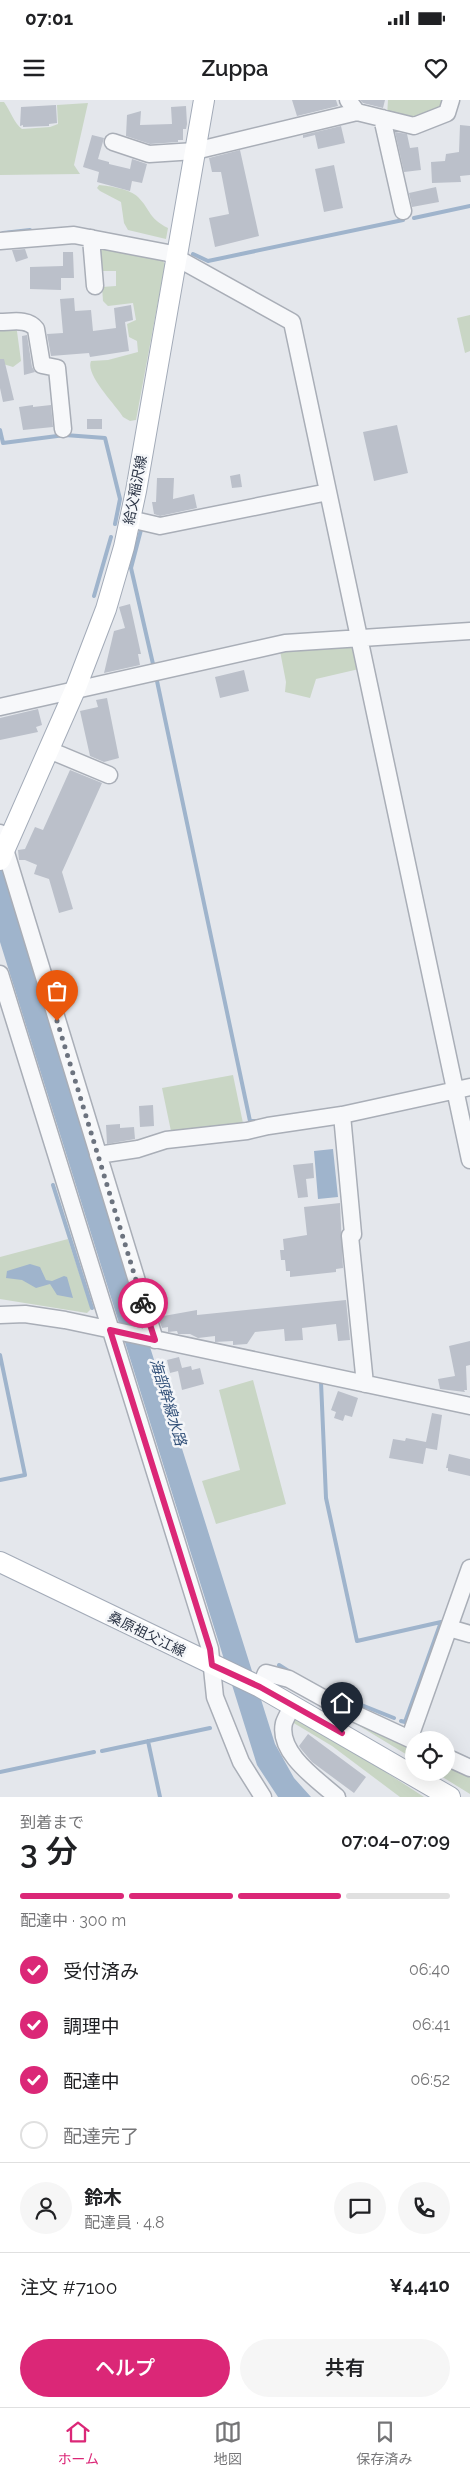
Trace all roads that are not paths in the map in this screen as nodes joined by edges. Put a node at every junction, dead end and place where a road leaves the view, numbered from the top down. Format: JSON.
{"nodes":[{"id":1,"x":204,"y":100,"type":"edge"},
{"id":2,"x":451,"y":100,"type":"edge"},
{"id":3,"x":353,"y":106,"type":"edge"},
{"id":4,"x":382,"y":118,"type":"junction"},
{"id":5,"x":113,"y":142,"type":"dead end"},
{"id":6,"x":195,"y":151,"type":"junction"},
{"id":7,"x":403,"y":211,"type":"dead end"},
{"id":8,"x":91,"y":238,"type":"junction"},
{"id":9,"x":0,"y":240,"type":"edge"},
{"id":10,"x":177,"y":258,"type":"junction"},
{"id":11,"x":95,"y":286,"type":"dead end"},
{"id":12,"x":0,"y":322,"type":"edge"},
{"id":13,"x":63,"y":429,"type":"dead end"},
{"id":14,"x":328,"y":492,"type":"junction"},
{"id":15,"x":130,"y":519,"type":"junction"},
{"id":16,"x":470,"y":632,"type":"edge"},
{"id":17,"x":359,"y":638,"type":"junction"},
{"id":18,"x":75,"y":690,"type":"junction"},
{"id":19,"x":0,"y":707,"type":"edge"},
{"id":20,"x":48,"y":750,"type":"junction"},
{"id":21,"x":109,"y":774,"type":"dead end"},
{"id":22,"x":2,"y":850,"type":"edge"},
{"id":23,"x":0,"y":974,"type":"edge"},
{"id":24,"x":463,"y":1089,"type":"edge"},
{"id":25,"x":342,"y":1115,"type":"junction"},
{"id":26,"x":98,"y":1155,"type":"junction"},
{"id":27,"x":470,"y":1160,"type":"edge"},
{"id":28,"x":0,"y":1314,"type":"edge"},
{"id":29,"x":115,"y":1331,"type":"junction"},
{"id":30,"x":153,"y":1339,"type":"junction"},
{"id":31,"x":365,"y":1384,"type":"junction"},
{"id":32,"x":470,"y":1406,"type":"edge"},
{"id":33,"x":0,"y":1562,"type":"edge"},
{"id":34,"x":470,"y":1568,"type":"edge"},
{"id":35,"x":449,"y":1628,"type":"junction"},
{"id":36,"x":470,"y":1634,"type":"edge"},
{"id":37,"x":217,"y":1668,"type":"junction"},
{"id":38,"x":260,"y":1687,"type":"junction"},
{"id":39,"x":293,"y":1705,"type":"junction"},
{"id":40,"x":415,"y":1731,"type":"edge"},
{"id":41,"x":405,"y":1736,"type":"edge"},
{"id":42,"x":455,"y":1761,"type":"edge"},
{"id":43,"x":470,"y":1768,"type":"edge"},
{"id":44,"x":263,"y":1797,"type":"edge"},
{"id":45,"x":337,"y":1797,"type":"edge"},
{"id":46,"x":450,"y":1797,"type":"edge"}],
"edges":[{"from":1,"to":6,"type":"main road","name":"給父稲沢線"},
{"from":2,"to":4,"type":"street"},
{"from":3,"to":4,"type":"street"},
{"from":3,"to":6,"type":"street"},
{"from":4,"to":7,"type":"street"},
{"from":5,"to":6,"type":"street"},
{"from":6,"to":10,"type":"main road","name":"給父稲沢線"},
{"from":8,"to":9,"type":"street"},
{"from":8,"to":10,"type":"street"},
{"from":8,"to":11,"type":"street"},
{"from":10,"to":14,"type":"street"},
{"from":10,"to":15,"type":"main road","name":"給父稲沢線"},
{"from":12,"to":13,"type":"street"},
{"from":14,"to":15,"type":"street"},
{"from":14,"to":17,"type":"street"},
{"from":15,"to":18,"type":"main road","name":"給父稲沢線"},
{"from":16,"to":17,"type":"street"},
{"from":17,"to":18,"type":"street"},
{"from":17,"to":24,"type":"street"},
{"from":18,"to":19,"type":"street"},
{"from":18,"to":20,"type":"main road","name":"給父稲沢線"},
{"from":20,"to":21,"type":"street"},
{"from":20,"to":22,"type":"main road","name":"給父稲沢線"},
{"from":22,"to":26,"type":"street"},
{"from":23,"to":29,"type":"street"},
{"from":24,"to":25,"type":"street"},
{"from":24,"to":27,"type":"street"},
{"from":25,"to":26,"type":"street"},
{"from":25,"to":31,"type":"street"},
{"from":26,"to":30,"type":"street"},
{"from":28,"to":29,"type":"street"},
{"from":29,"to":30,"type":"street"},
{"from":29,"to":37,"type":"street"},
{"from":30,"to":31,"type":"street"},
{"from":31,"to":32,"type":"street"},
{"from":33,"to":37,"type":"main road","name":"桑原祖父江線"},
{"from":34,"to":35,"type":"street"},
{"from":35,"to":36,"type":"street"},
{"from":35,"to":40,"type":"street"},
{"from":37,"to":38,"type":"main road","name":"桑原祖父江線"},
{"from":37,"to":44,"type":"street"},
{"from":38,"to":39,"type":"main road","name":"桑原祖父江線"},
{"from":38,"to":41,"type":"street"},
{"from":39,"to":45,"type":"street"},
{"from":39,"to":46,"type":"main road","name":"桑原祖父江線"},
{"from":42,"to":43,"type":"street"}]}
